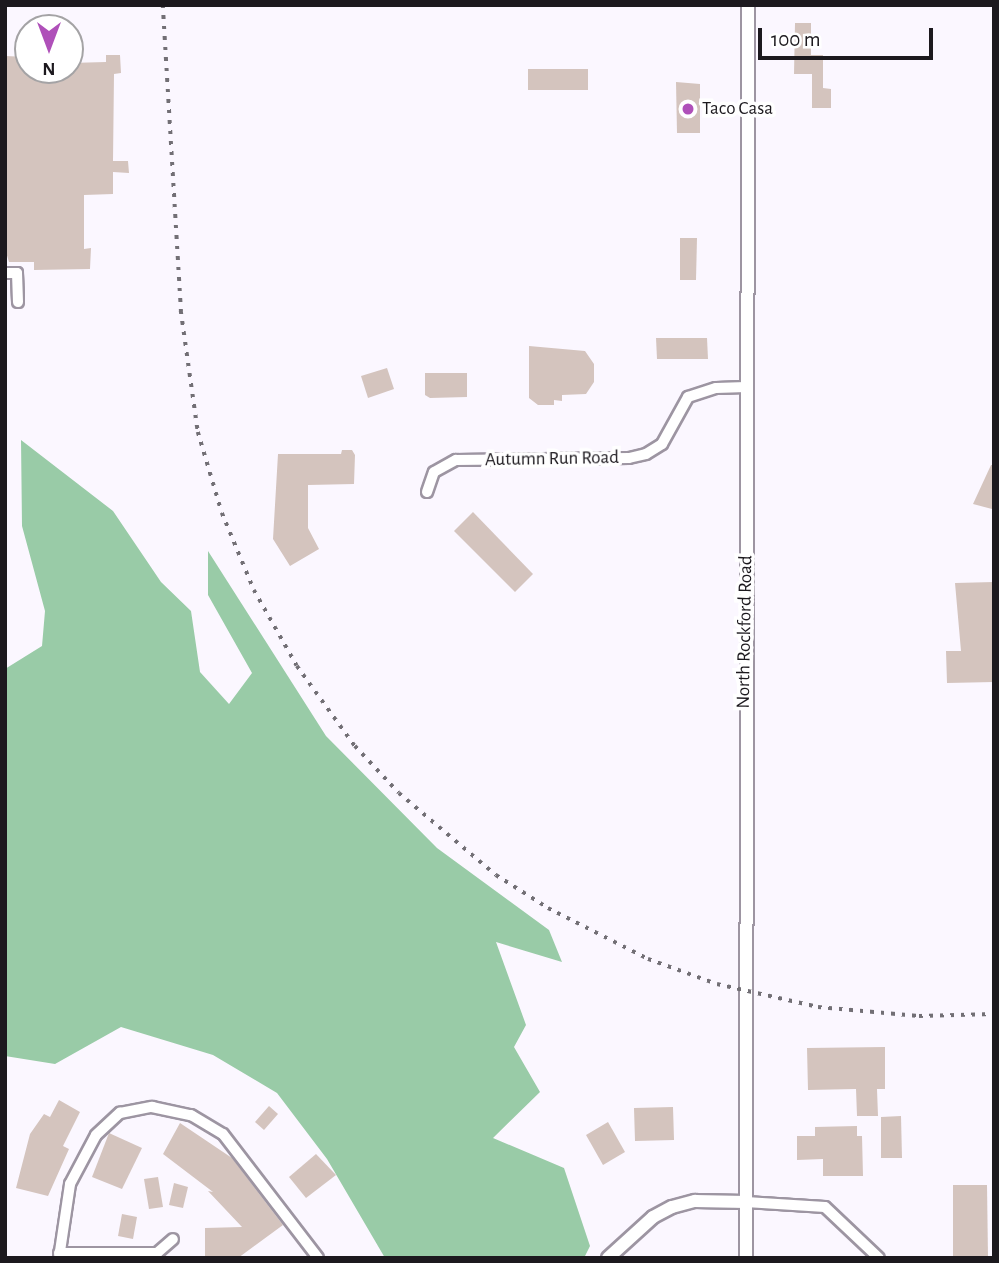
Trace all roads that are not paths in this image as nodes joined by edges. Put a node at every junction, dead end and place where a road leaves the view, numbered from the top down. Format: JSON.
{"nodes":[{"id":1,"x":747,"y":5,"type":"edge"},
{"id":2,"x":5,"y":273,"type":"edge"},
{"id":3,"x":18,"y":302,"type":"dead end"},
{"id":4,"x":746,"y":387,"type":"junction"},
{"id":5,"x":427,"y":492,"type":"dead end"},
{"id":6,"x":746,"y":1202,"type":"junction"},
{"id":7,"x":173,"y":1239,"type":"dead end"},
{"id":8,"x":59,"y":1256,"type":"edge"},
{"id":9,"x":318,"y":1258,"type":"edge"},
{"id":10,"x":608,"y":1258,"type":"edge"},
{"id":11,"x":746,"y":1258,"type":"edge"},
{"id":12,"x":879,"y":1258,"type":"edge"}],
"edges":[{"from":1,"to":4,"type":"street","name":"North Rockford Road"},
{"from":2,"to":3,"type":"street"},
{"from":4,"to":5,"type":"street","name":"Autumn Run Road"},
{"from":4,"to":6,"type":"street","name":"North Rockford Road"},
{"from":6,"to":10,"type":"street"},
{"from":6,"to":11,"type":"street","name":"North Rockford Road"},
{"from":6,"to":12,"type":"street"},
{"from":7,"to":8,"type":"street"},
{"from":8,"to":9,"type":"street"}]}
